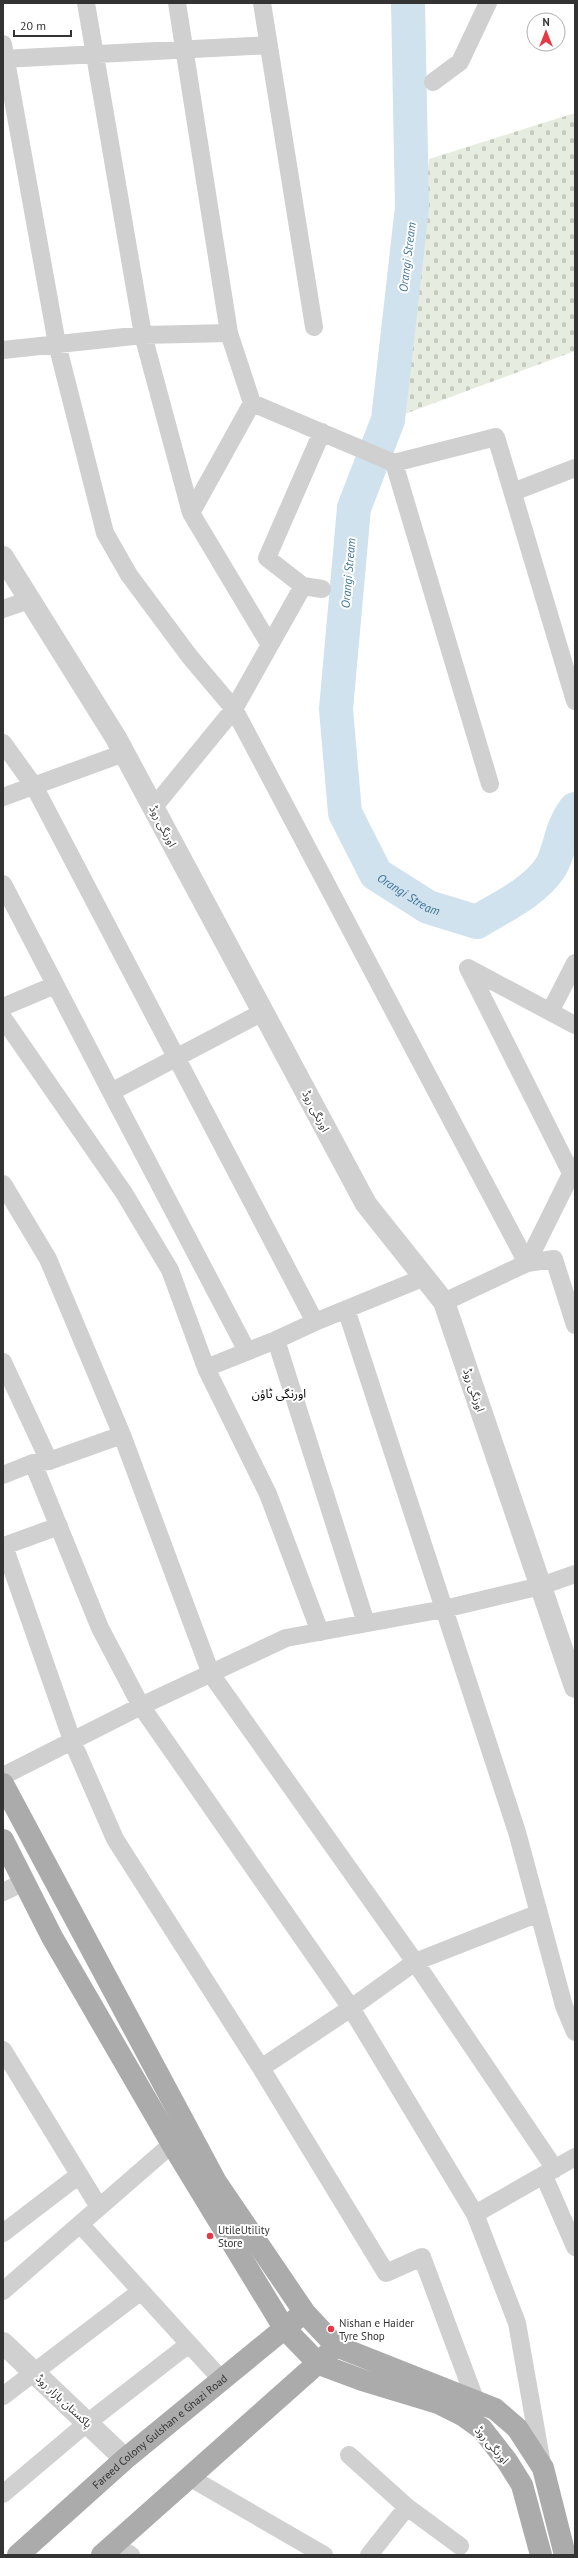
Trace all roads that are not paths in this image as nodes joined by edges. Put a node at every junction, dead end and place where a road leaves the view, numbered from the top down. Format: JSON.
{"nodes":[{"id":1,"x":86,"y":3,"type":"edge"},
{"id":2,"x":177,"y":3,"type":"edge"},
{"id":3,"x":262,"y":3,"type":"edge"},
{"id":4,"x":488,"y":3,"type":"edge"},
{"id":5,"x":269,"y":46,"type":"junction"},
{"id":6,"x":185,"y":51,"type":"junction"},
{"id":7,"x":4,"y":54,"type":"edge"},
{"id":8,"x":94,"y":54,"type":"junction"},
{"id":9,"x":433,"y":82,"type":"dead end"},
{"id":10,"x":314,"y":327,"type":"dead end"},
{"id":11,"x":229,"y":333,"type":"junction"},
{"id":12,"x":143,"y":335,"type":"junction"},
{"id":13,"x":57,"y":344,"type":"junction"},
{"id":14,"x":3,"y":350,"type":"edge"},
{"id":15,"x":252,"y":403,"type":"junction"},
{"id":16,"x":323,"y":432,"type":"junction"},
{"id":17,"x":394,"y":463,"type":"junction"},
{"id":18,"x":575,"y":468,"type":"edge"},
{"id":19,"x":513,"y":492,"type":"junction"},
{"id":20,"x":191,"y":513,"type":"junction"},
{"id":21,"x":3,"y":557,"type":"edge"},
{"id":22,"x":303,"y":586,"type":"junction"},
{"id":23,"x":322,"y":589,"type":"dead end"},
{"id":24,"x":29,"y":600,"type":"junction"},
{"id":25,"x":3,"y":609,"type":"edge"},
{"id":26,"x":270,"y":645,"type":"junction"},
{"id":27,"x":575,"y":701,"type":"edge"},
{"id":28,"x":234,"y":709,"type":"junction"},
{"id":29,"x":3,"y":742,"type":"edge"},
{"id":30,"x":124,"y":753,"type":"junction"},
{"id":31,"x":490,"y":784,"type":"dead end"},
{"id":32,"x":34,"y":786,"type":"junction"},
{"id":33,"x":3,"y":797,"type":"edge"},
{"id":34,"x":153,"y":808,"type":"junction"},
{"id":35,"x":3,"y":884,"type":"edge"},
{"id":36,"x":575,"y":963,"type":"edge"},
{"id":37,"x":55,"y":985,"type":"junction"},
{"id":38,"x":3,"y":1007,"type":"edge"},
{"id":39,"x":263,"y":1012,"type":"junction"},
{"id":40,"x":550,"y":1012,"type":"junction"},
{"id":41,"x":3,"y":1018,"type":"edge"},
{"id":42,"x":575,"y":1025,"type":"edge"},
{"id":43,"x":175,"y":1058,"type":"junction"},
{"id":44,"x":111,"y":1092,"type":"junction"},
{"id":45,"x":574,"y":1172,"type":"edge"},
{"id":46,"x":3,"y":1184,"type":"edge"},
{"id":47,"x":527,"y":1263,"type":"junction"},
{"id":48,"x":425,"y":1277,"type":"junction"},
{"id":49,"x":444,"y":1302,"type":"junction"},
{"id":50,"x":346,"y":1309,"type":"junction"},
{"id":51,"x":315,"y":1322,"type":"junction"},
{"id":52,"x":575,"y":1325,"type":"edge"},
{"id":53,"x":276,"y":1340,"type":"junction"},
{"id":54,"x":247,"y":1351,"type":"junction"},
{"id":55,"x":3,"y":1362,"type":"edge"},
{"id":56,"x":206,"y":1368,"type":"junction"},
{"id":57,"x":122,"y":1436,"type":"junction"},
{"id":58,"x":41,"y":1462,"type":"junction"},
{"id":59,"x":3,"y":1475,"type":"edge"},
{"id":60,"x":59,"y":1526,"type":"junction"},
{"id":61,"x":575,"y":1574,"type":"edge"},
{"id":62,"x":542,"y":1586,"type":"junction"},
{"id":63,"x":444,"y":1609,"type":"junction"},
{"id":64,"x":366,"y":1623,"type":"junction"},
{"id":65,"x":320,"y":1632,"type":"junction"},
{"id":66,"x":211,"y":1674,"type":"junction"},
{"id":67,"x":575,"y":1687,"type":"edge"},
{"id":68,"x":141,"y":1706,"type":"junction"},
{"id":69,"x":72,"y":1743,"type":"junction"},
{"id":70,"x":3,"y":1776,"type":"edge"},
{"id":71,"x":3,"y":1784,"type":"edge"},
{"id":72,"x":3,"y":1840,"type":"edge"},
{"id":73,"x":24,"y":1882,"type":"junction"},
{"id":74,"x":3,"y":1892,"type":"edge"},
{"id":75,"x":539,"y":1913,"type":"junction"},
{"id":76,"x":415,"y":1962,"type":"junction"},
{"id":77,"x":351,"y":2008,"type":"junction"},
{"id":78,"x":575,"y":2032,"type":"edge"},
{"id":79,"x":4,"y":2054,"type":"edge"},
{"id":80,"x":261,"y":2068,"type":"junction"},
{"id":81,"x":172,"y":2144,"type":"junction"},
{"id":82,"x":575,"y":2157,"type":"edge"},
{"id":83,"x":549,"y":2172,"type":"junction"},
{"id":84,"x":79,"y":2175,"type":"junction"},
{"id":85,"x":99,"y":2208,"type":"junction"},
{"id":86,"x":475,"y":2214,"type":"junction"},
{"id":87,"x":80,"y":2224,"type":"junction"},
{"id":88,"x":3,"y":2233,"type":"edge"},
{"id":89,"x":575,"y":2247,"type":"edge"},
{"id":90,"x":3,"y":2291,"type":"edge"},
{"id":91,"x":141,"y":2291,"type":"junction"},
{"id":92,"x":305,"y":2313,"type":"junction"},
{"id":93,"x":284,"y":2328,"type":"junction"},
{"id":94,"x":3,"y":2344,"type":"edge"},
{"id":95,"x":189,"y":2344,"type":"junction"},
{"id":96,"x":336,"y":2346,"type":"junction"},
{"id":97,"x":318,"y":2364,"type":"junction"},
{"id":98,"x":34,"y":2372,"type":"junction"},
{"id":99,"x":222,"y":2379,"type":"junction"},
{"id":100,"x":3,"y":2396,"type":"edge"},
{"id":101,"x":475,"y":2401,"type":"junction"},
{"id":102,"x":87,"y":2423,"type":"junction"},
{"id":103,"x":490,"y":2439,"type":"junction"},
{"id":104,"x":348,"y":2455,"type":"dead end"},
{"id":105,"x":125,"y":2459,"type":"junction"},
{"id":106,"x":543,"y":2468,"type":"junction"},
{"id":107,"x":189,"y":2477,"type":"junction"},
{"id":108,"x":3,"y":2494,"type":"edge"},
{"id":109,"x":407,"y":2507,"type":"junction"},
{"id":110,"x":460,"y":2546,"type":"dead end"},
{"id":111,"x":115,"y":2552,"type":"edge"},
{"id":112,"x":18,"y":2555,"type":"edge"},
{"id":113,"x":324,"y":2555,"type":"edge"},
{"id":114,"x":369,"y":2555,"type":"edge"},
{"id":115,"x":541,"y":2555,"type":"edge"},
{"id":116,"x":565,"y":2555,"type":"edge"}],
"edges":[{"from":1,"to":8,"type":"street"},
{"from":2,"to":6,"type":"street"},
{"from":3,"to":5,"type":"street"},
{"from":4,"to":9,"type":"street"},
{"from":5,"to":6,"type":"street"},
{"from":5,"to":10,"type":"street"},
{"from":6,"to":8,"type":"street"},
{"from":6,"to":11,"type":"street"},
{"from":7,"to":8,"type":"street"},
{"from":7,"to":13,"type":"street"},
{"from":8,"to":12,"type":"street"},
{"from":11,"to":12,"type":"street"},
{"from":11,"to":15,"type":"street"},
{"from":12,"to":13,"type":"street"},
{"from":12,"to":20,"type":"street"},
{"from":13,"to":14,"type":"street"},
{"from":13,"to":28,"type":"street"},
{"from":15,"to":16,"type":"street"},
{"from":15,"to":20,"type":"street"},
{"from":16,"to":17,"type":"street"},
{"from":16,"to":22,"type":"street"},
{"from":17,"to":19,"type":"street"},
{"from":17,"to":31,"type":"street"},
{"from":18,"to":19,"type":"street"},
{"from":19,"to":27,"type":"street"},
{"from":20,"to":26,"type":"street"},
{"from":21,"to":24,"type":"street","name":"اورنگی روڈ"},
{"from":22,"to":23,"type":"street"},
{"from":22,"to":26,"type":"street"},
{"from":24,"to":25,"type":"street"},
{"from":24,"to":30,"type":"street","name":"اورنگی روڈ"},
{"from":26,"to":28,"type":"street"},
{"from":28,"to":34,"type":"street"},
{"from":28,"to":47,"type":"street"},
{"from":29,"to":32,"type":"street"},
{"from":30,"to":32,"type":"street"},
{"from":30,"to":34,"type":"street","name":"اورنگی روڈ"},
{"from":32,"to":33,"type":"street"},
{"from":32,"to":43,"type":"street"},
{"from":34,"to":39,"type":"street","name":"اورنگی روڈ"},
{"from":35,"to":37,"type":"street"},
{"from":36,"to":40,"type":"street"},
{"from":37,"to":38,"type":"street"},
{"from":37,"to":44,"type":"street"},
{"from":39,"to":43,"type":"street"},
{"from":39,"to":48,"type":"street","name":"اورنگی روڈ"},
{"from":40,"to":42,"type":"street"},
{"from":40,"to":45,"type":"street"},
{"from":41,"to":56,"type":"street"},
{"from":43,"to":44,"type":"street"},
{"from":43,"to":51,"type":"street"},
{"from":44,"to":54,"type":"street"},
{"from":45,"to":47,"type":"street"},
{"from":46,"to":57,"type":"street"},
{"from":47,"to":49,"type":"street"},
{"from":47,"to":52,"type":"street"},
{"from":48,"to":49,"type":"street","name":"اورنگی روڈ"},
{"from":48,"to":50,"type":"street"},
{"from":49,"to":62,"type":"street","name":"اورنگی روڈ"},
{"from":50,"to":51,"type":"street"},
{"from":50,"to":63,"type":"street"},
{"from":51,"to":53,"type":"street"},
{"from":53,"to":54,"type":"street"},
{"from":53,"to":64,"type":"street"},
{"from":54,"to":56,"type":"street"},
{"from":55,"to":58,"type":"street"},
{"from":56,"to":65,"type":"street"},
{"from":57,"to":58,"type":"street"},
{"from":57,"to":66,"type":"street"},
{"from":58,"to":59,"type":"street"},
{"from":58,"to":60,"type":"street"},
{"from":60,"to":68,"type":"street"},
{"from":60,"to":69,"type":"street"},
{"from":61,"to":62,"type":"street"},
{"from":62,"to":63,"type":"street"},
{"from":62,"to":67,"type":"street","name":"اورنگی روڈ"},
{"from":63,"to":64,"type":"street"},
{"from":63,"to":75,"type":"street"},
{"from":64,"to":65,"type":"street"},
{"from":65,"to":66,"type":"street"},
{"from":66,"to":68,"type":"street"},
{"from":66,"to":76,"type":"street"},
{"from":68,"to":69,"type":"street"},
{"from":68,"to":77,"type":"street"},
{"from":69,"to":70,"type":"street"},
{"from":69,"to":80,"type":"street"},
{"from":71,"to":92,"type":"main road"},
{"from":72,"to":73,"type":"main road"},
{"from":73,"to":74,"type":"street"},
{"from":73,"to":81,"type":"main road"},
{"from":75,"to":76,"type":"street"},
{"from":75,"to":78,"type":"street"},
{"from":76,"to":77,"type":"street"},
{"from":76,"to":83,"type":"street"},
{"from":77,"to":80,"type":"street"},
{"from":77,"to":86,"type":"street"},
{"from":79,"to":84,"type":"street"},
{"from":80,"to":101,"type":"street"},
{"from":81,"to":85,"type":"street"},
{"from":81,"to":93,"type":"main road"},
{"from":82,"to":83,"type":"street"},
{"from":83,"to":86,"type":"street"},
{"from":83,"to":89,"type":"street"},
{"from":84,"to":85,"type":"street"},
{"from":84,"to":88,"type":"street"},
{"from":85,"to":87,"type":"street"},
{"from":86,"to":106,"type":"street"},
{"from":87,"to":90,"type":"street"},
{"from":87,"to":91,"type":"street"},
{"from":91,"to":95,"type":"street"},
{"from":91,"to":98,"type":"street"},
{"from":92,"to":93,"type":"main road","name":"Fareed Colony Gulshan e Ghazi Road"},
{"from":92,"to":96,"type":"main road"},
{"from":93,"to":97,"type":"main road"},
{"from":93,"to":99,"type":"main road","name":"Fareed Colony Gulshan e Ghazi Road"},
{"from":94,"to":98,"type":"street","name":"پاکستان بازار روڈ"},
{"from":95,"to":99,"type":"street"},
{"from":95,"to":102,"type":"street"},
{"from":96,"to":97,"type":"main road"},
{"from":96,"to":101,"type":"main road"},
{"from":97,"to":103,"type":"main road","name":"اورنگی روڈ"},
{"from":97,"to":107,"type":"main road"},
{"from":98,"to":100,"type":"street"},
{"from":98,"to":102,"type":"street","name":"پاکستان بازار روڈ"},
{"from":99,"to":105,"type":"main road","name":"Fareed Colony Gulshan e Ghazi Road"},
{"from":101,"to":103,"type":"street"},
{"from":101,"to":106,"type":"main road"},
{"from":102,"to":105,"type":"street","name":"پاکستان بازار روڈ"},
{"from":102,"to":108,"type":"street"},
{"from":103,"to":115,"type":"main road","name":"اورنگی روڈ"},
{"from":104,"to":109,"type":"street"},
{"from":105,"to":112,"type":"main road","name":"Fareed Colony Gulshan e Ghazi Road"},
{"from":106,"to":116,"type":"main road"},
{"from":107,"to":111,"type":"main road"},
{"from":107,"to":113,"type":"street"},
{"from":109,"to":110,"type":"street"},
{"from":109,"to":114,"type":"street"}]}
